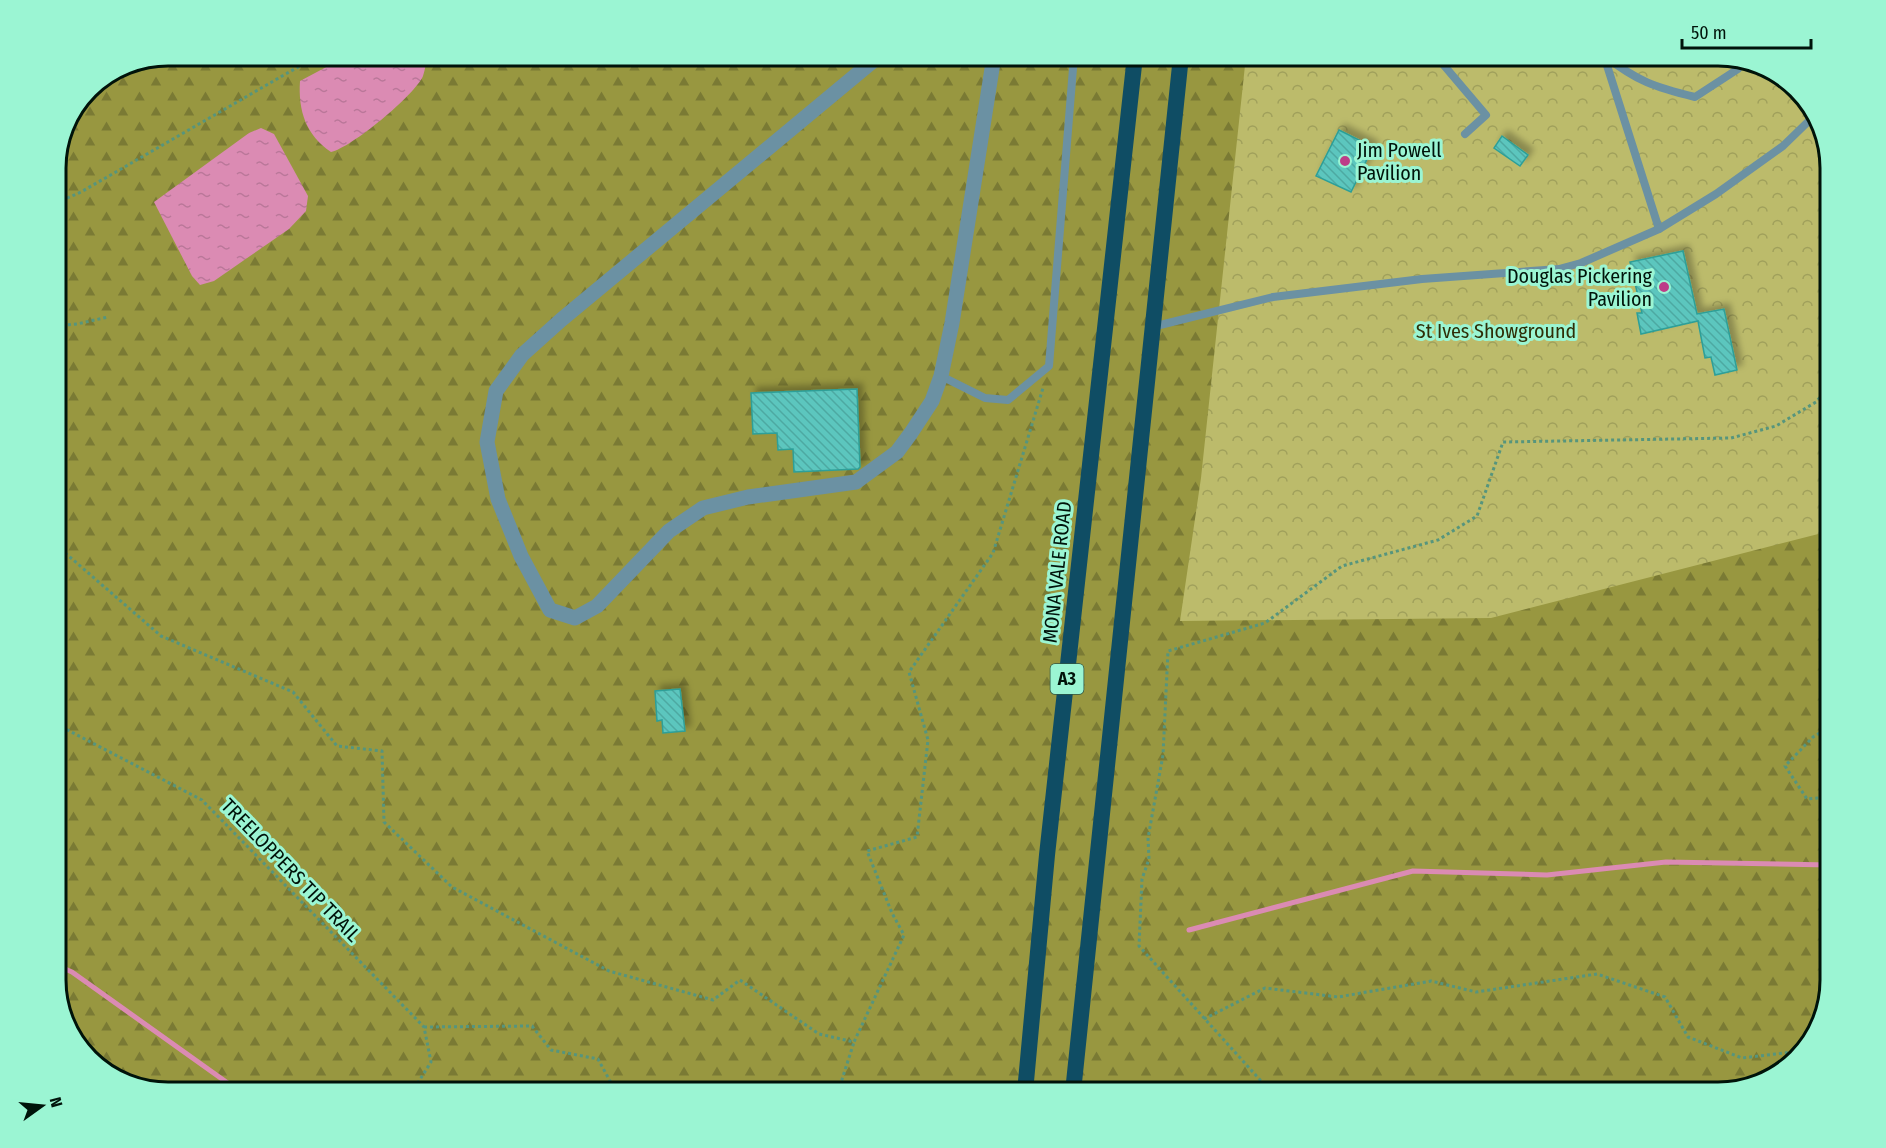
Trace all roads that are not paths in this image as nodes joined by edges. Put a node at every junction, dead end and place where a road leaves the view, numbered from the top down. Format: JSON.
{"nodes":[{"id":1,"x":867,"y":66,"type":"edge"},
{"id":2,"x":992,"y":66,"type":"edge"},
{"id":3,"x":1073,"y":66,"type":"edge"},
{"id":4,"x":1134,"y":66,"type":"edge"},
{"id":5,"x":1180,"y":66,"type":"edge"},
{"id":6,"x":1444,"y":66,"type":"edge"},
{"id":7,"x":1607,"y":66,"type":"edge"},
{"id":8,"x":1618,"y":66,"type":"edge"},
{"id":9,"x":1738,"y":68,"type":"edge"},
{"id":10,"x":1808,"y":122,"type":"edge"},
{"id":11,"x":1465,"y":134,"type":"dead end"},
{"id":12,"x":1659,"y":229,"type":"junction"},
{"id":13,"x":1152,"y":327,"type":"junction"},
{"id":14,"x":941,"y":376,"type":"junction"},
{"id":15,"x":1027,"y":1082,"type":"edge"},
{"id":16,"x":1074,"y":1082,"type":"edge"}],
"edges":[{"from":1,"to":14,"type":"street"},
{"from":2,"to":14,"type":"street"},
{"from":3,"to":14,"type":"lane"},
{"from":4,"to":15,"type":"highway","name":"MONA VALE ROAD","number":"A3"},
{"from":5,"to":13,"type":"highway"},
{"from":6,"to":11,"type":"lane"},
{"from":7,"to":12,"type":"lane"},
{"from":8,"to":9,"type":"lane"},
{"from":10,"to":12,"type":"lane"},
{"from":12,"to":13,"type":"lane"},
{"from":13,"to":16,"type":"highway"}]}
